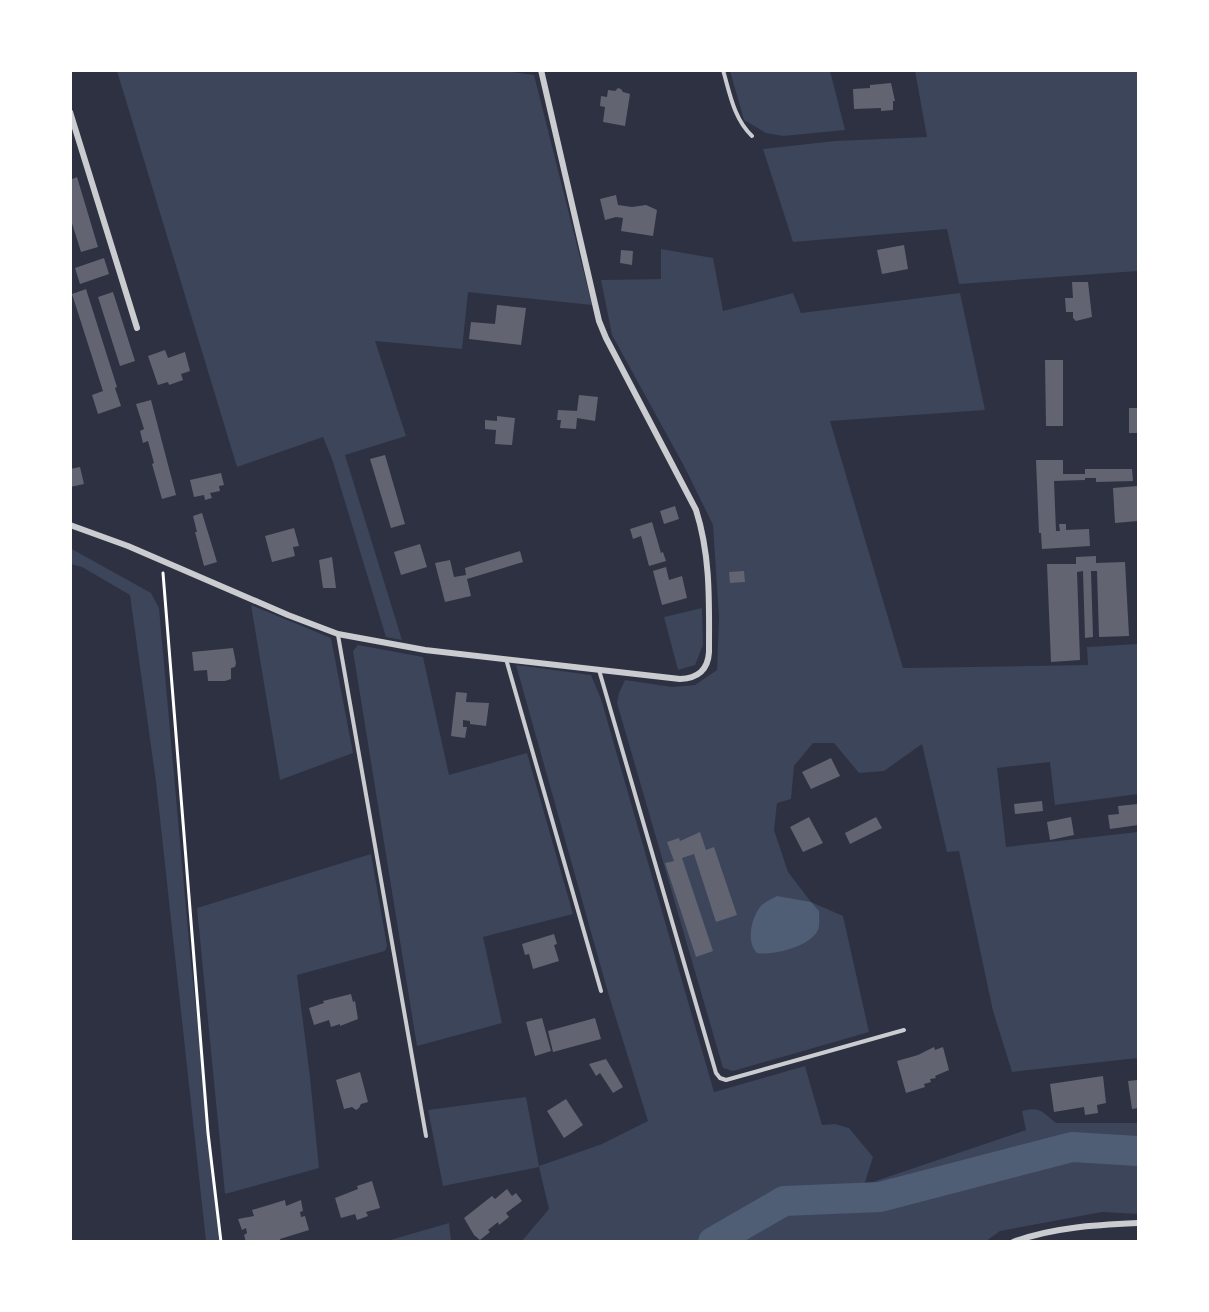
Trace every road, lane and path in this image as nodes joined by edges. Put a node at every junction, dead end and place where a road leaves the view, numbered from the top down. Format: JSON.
{"nodes":[{"id":1,"x":541,"y":70,"type":"edge"},
{"id":2,"x":723,"y":70,"type":"edge"},
{"id":3,"x":70,"y":112,"type":"edge"},
{"id":4,"x":752,"y":136,"type":"dead end"},
{"id":5,"x":137,"y":328,"type":"dead end"},
{"id":6,"x":70,"y":525,"type":"edge"},
{"id":7,"x":161,"y":559,"type":"junction"},
{"id":8,"x":338,"y":634,"type":"junction"},
{"id":9,"x":506,"y":658,"type":"junction"},
{"id":10,"x":599,"y":670,"type":"junction"},
{"id":11,"x":601,"y":991,"type":"dead end"},
{"id":12,"x":904,"y":1030,"type":"dead end"},
{"id":13,"x":426,"y":1136,"type":"dead end"},
{"id":14,"x":1138,"y":1223,"type":"edge"},
{"id":15,"x":220,"y":1242,"type":"edge"},
{"id":16,"x":1013,"y":1242,"type":"edge"}],
"edges":[{"from":1,"to":10,"type":"street"},
{"from":2,"to":4,"type":"lane"},
{"from":3,"to":5,"type":"street"},
{"from":6,"to":7,"type":"street"},
{"from":7,"to":8,"type":"street"},
{"from":7,"to":15,"type":"path"},
{"from":8,"to":9,"type":"street"},
{"from":8,"to":13,"type":"lane"},
{"from":9,"to":10,"type":"street"},
{"from":9,"to":11,"type":"lane"},
{"from":10,"to":12,"type":"lane"},
{"from":14,"to":16,"type":"street"}]}
